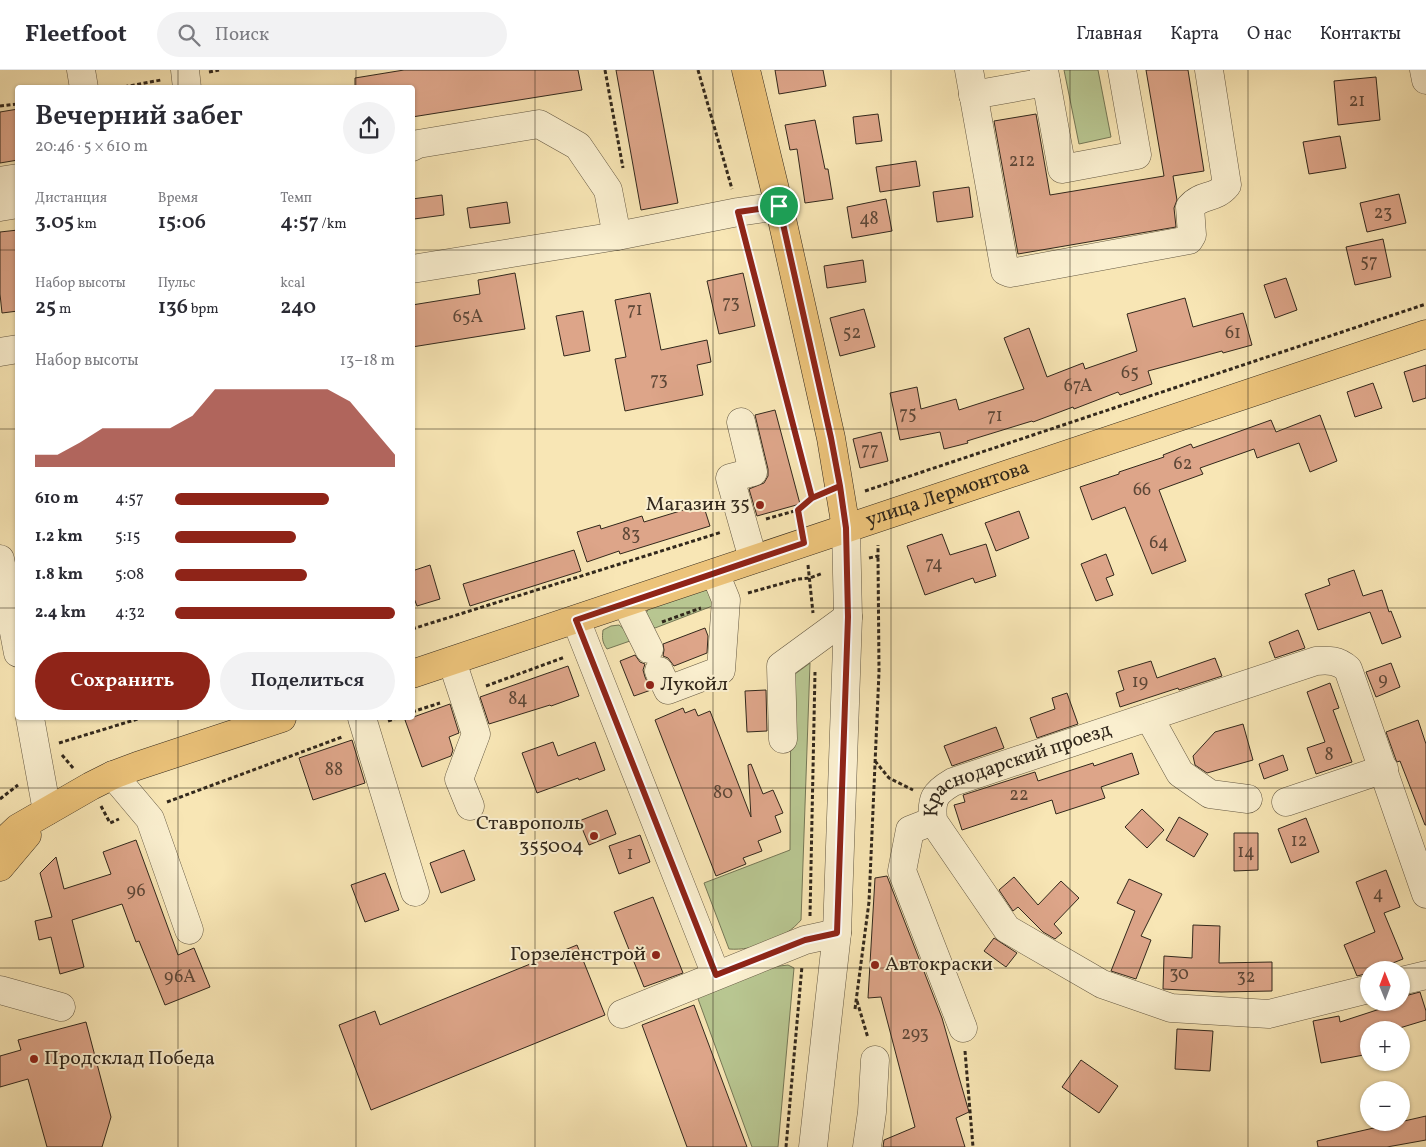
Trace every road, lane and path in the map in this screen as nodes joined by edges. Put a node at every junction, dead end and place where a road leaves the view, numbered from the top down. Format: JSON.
{"nodes":[{"id":1,"x":81,"y":70,"type":"edge"},
{"id":2,"x":185,"y":70,"type":"edge"},
{"id":3,"x":605,"y":70,"type":"edge"},
{"id":4,"x":698,"y":70,"type":"edge"},
{"id":5,"x":746,"y":70,"type":"edge"},
{"id":6,"x":1122,"y":70,"type":"edge"},
{"id":7,"x":1208,"y":70,"type":"edge"},
{"id":8,"x":1424,"y":70,"type":"edge"},
{"id":9,"x":1045,"y":76,"type":"edge"},
{"id":10,"x":1426,"y":80,"type":"edge"},
{"id":11,"x":971,"y":82,"type":"edge"},
{"id":12,"x":84,"y":85,"type":"edge"},
{"id":13,"x":187,"y":85,"type":"edge"},
{"id":14,"x":15,"y":104,"type":"edge"},
{"id":15,"x":0,"y":106,"type":"edge"},
{"id":16,"x":415,"y":146,"type":"edge"},
{"id":17,"x":624,"y":175,"type":"dead end"},
{"id":18,"x":15,"y":178,"type":"edge"},
{"id":19,"x":0,"y":181,"type":"edge"},
{"id":20,"x":15,"y":204,"type":"edge"},
{"id":21,"x":779,"y":206,"type":"junction"},
{"id":22,"x":0,"y":207,"type":"edge"},
{"id":23,"x":738,"y":212,"type":"junction"},
{"id":24,"x":617,"y":236,"type":"junction"},
{"id":25,"x":415,"y":268,"type":"edge"},
{"id":26,"x":1426,"y":304,"type":"edge"},
{"id":27,"x":1426,"y":334,"type":"edge"},
{"id":28,"x":15,"y":350,"type":"edge"},
{"id":29,"x":0,"y":352,"type":"edge"},
{"id":30,"x":741,"y":422,"type":"dead end"},
{"id":31,"x":840,"y":486,"type":"junction"},
{"id":32,"x":812,"y":498,"type":"junction"},
{"id":33,"x":798,"y":510,"type":"junction"},
{"id":34,"x":744,"y":526,"type":"junction"},
{"id":35,"x":846,"y":528,"type":"junction"},
{"id":36,"x":804,"y":543,"type":"junction"},
{"id":37,"x":753,"y":560,"type":"junction"},
{"id":38,"x":715,"y":573,"type":"junction"},
{"id":39,"x":2,"y":575,"type":"edge"},
{"id":40,"x":626,"y":603,"type":"junction"},
{"id":41,"x":848,"y":617,"type":"junction"},
{"id":42,"x":576,"y":620,"type":"junction"},
{"id":43,"x":415,"y":628,"type":"edge"},
{"id":44,"x":15,"y":638,"type":"edge"},
{"id":45,"x":816,"y":641,"type":"junction"},
{"id":46,"x":452,"y":661,"type":"junction"},
{"id":47,"x":415,"y":671,"type":"edge"},
{"id":48,"x":1149,"y":717,"type":"junction"},
{"id":49,"x":30,"y":720,"type":"edge"},
{"id":50,"x":276,"y":720,"type":"edge"},
{"id":51,"x":363,"y":720,"type":"edge"},
{"id":52,"x":783,"y":739,"type":"dead end"},
{"id":53,"x":875,"y":761,"type":"dead end"},
{"id":54,"x":1384,"y":769,"type":"junction"},
{"id":55,"x":113,"y":775,"type":"junction"},
{"id":56,"x":938,"y":791,"type":"junction"},
{"id":57,"x":1248,"y":799,"type":"dead end"},
{"id":58,"x":1286,"y":802,"type":"dead end"},
{"id":59,"x":470,"y":806,"type":"dead end"},
{"id":60,"x":47,"y":810,"type":"junction"},
{"id":61,"x":933,"y":820,"type":"junction"},
{"id":62,"x":0,"y":845,"type":"edge"},
{"id":63,"x":0,"y":867,"type":"edge"},
{"id":64,"x":415,"y":892,"type":"dead end"},
{"id":65,"x":1426,"y":894,"type":"edge"},
{"id":66,"x":189,"y":930,"type":"dead end"},
{"id":67,"x":837,"y":933,"type":"junction"},
{"id":68,"x":805,"y":940,"type":"junction"},
{"id":69,"x":716,"y":975,"type":"junction"},
{"id":70,"x":1426,"y":975,"type":"edge"},
{"id":71,"x":1410,"y":979,"type":"edge"},
{"id":72,"x":0,"y":990,"type":"edge"},
{"id":73,"x":1360,"y":991,"type":"edge"},
{"id":74,"x":856,"y":999,"type":"dead end"},
{"id":75,"x":61,"y":1007,"type":"dead end"},
{"id":76,"x":622,"y":1014,"type":"dead end"},
{"id":77,"x":963,"y":1028,"type":"joint"},
{"id":78,"x":875,"y":1060,"type":"joint"},
{"id":79,"x":786,"y":1147,"type":"edge"},
{"id":80,"x":814,"y":1147,"type":"edge"},
{"id":81,"x":867,"y":1147,"type":"edge"},
{"id":82,"x":973,"y":1147,"type":"edge"}],
"edges":[{"from":1,"to":12,"type":"street"},
{"from":2,"to":13,"type":"street"},
{"from":3,"to":17,"type":"path"},
{"from":4,"to":23,"type":"path"},
{"from":5,"to":21,"type":"main road"},
{"from":6,"to":9,"type":"street"},
{"from":7,"to":11,"type":"street"},
{"from":8,"to":10,"type":"street"},
{"from":9,"to":11,"type":"street"},
{"from":14,"to":15,"type":"path"},
{"from":16,"to":24,"type":"street"},
{"from":18,"to":19,"type":"street"},
{"from":20,"to":22,"type":"street"},
{"from":21,"to":23,"type":"street"},
{"from":21,"to":31,"type":"main road"},
{"from":23,"to":24,"type":"street"},
{"from":23,"to":32,"type":"path"},
{"from":24,"to":25,"type":"street"},
{"from":26,"to":31,"type":"path"},
{"from":27,"to":35,"type":"main road","name":"улица Лермонтова"},
{"from":28,"to":29,"type":"street"},
{"from":30,"to":34,"type":"street"},
{"from":31,"to":32,"type":"path"},
{"from":31,"to":35,"type":"main road"},
{"from":32,"to":33,"type":"path"},
{"from":33,"to":34,"type":"path"},
{"from":33,"to":36,"type":"path"},
{"from":34,"to":37,"type":"street"},
{"from":34,"to":43,"type":"path"},
{"from":35,"to":36,"type":"main road","name":"улица Лермонтова"},
{"from":35,"to":41,"type":"street"},
{"from":36,"to":37,"type":"main road","name":"улица Лермонтова"},
{"from":36,"to":45,"type":"path"},
{"from":37,"to":38,"type":"main road","name":"улица Лермонтова"},
{"from":38,"to":40,"type":"main road","name":"улица Лермонтова"},
{"from":38,"to":40,"type":"street"},
{"from":39,"to":44,"type":"street"},
{"from":40,"to":42,"type":"main road","name":"улица Лермонтова"},
{"from":41,"to":45,"type":"street"},
{"from":41,"to":67,"type":"street"},
{"from":42,"to":46,"type":"main road","name":"улица Лермонтова"},
{"from":42,"to":69,"type":"street"},
{"from":45,"to":52,"type":"street"},
{"from":45,"to":68,"type":"path"},
{"from":46,"to":47,"type":"main road","name":"улица Лермонтова"},
{"from":46,"to":59,"type":"street"},
{"from":48,"to":54,"type":"street","name":"Краснодарский проезд"},
{"from":48,"to":56,"type":"street","name":"Краснодарский проезд"},
{"from":48,"to":57,"type":"street"},
{"from":49,"to":60,"type":"street"},
{"from":50,"to":55,"type":"main road"},
{"from":51,"to":64,"type":"street"},
{"from":53,"to":56,"type":"path"},
{"from":54,"to":58,"type":"street"},
{"from":54,"to":65,"type":"street","name":"Краснодарский проезд"},
{"from":55,"to":60,"type":"main road"},
{"from":55,"to":66,"type":"street"},
{"from":56,"to":61,"type":"street","name":"Краснодарский проезд"},
{"from":60,"to":62,"type":"main road"},
{"from":60,"to":63,"type":"main road"},
{"from":61,"to":73,"type":"street","name":"Краснодарский проезд"},
{"from":61,"to":77,"type":"street"},
{"from":67,"to":68,"type":"street"},
{"from":67,"to":80,"type":"street"},
{"from":68,"to":69,"type":"street"},
{"from":68,"to":79,"type":"path"},
{"from":69,"to":76,"type":"street"},
{"from":70,"to":71,"type":"street"},
{"from":72,"to":75,"type":"street"},
{"from":74,"to":78,"type":"path"},
{"from":77,"to":82,"type":"path"},
{"from":78,"to":81,"type":"street"}]}
